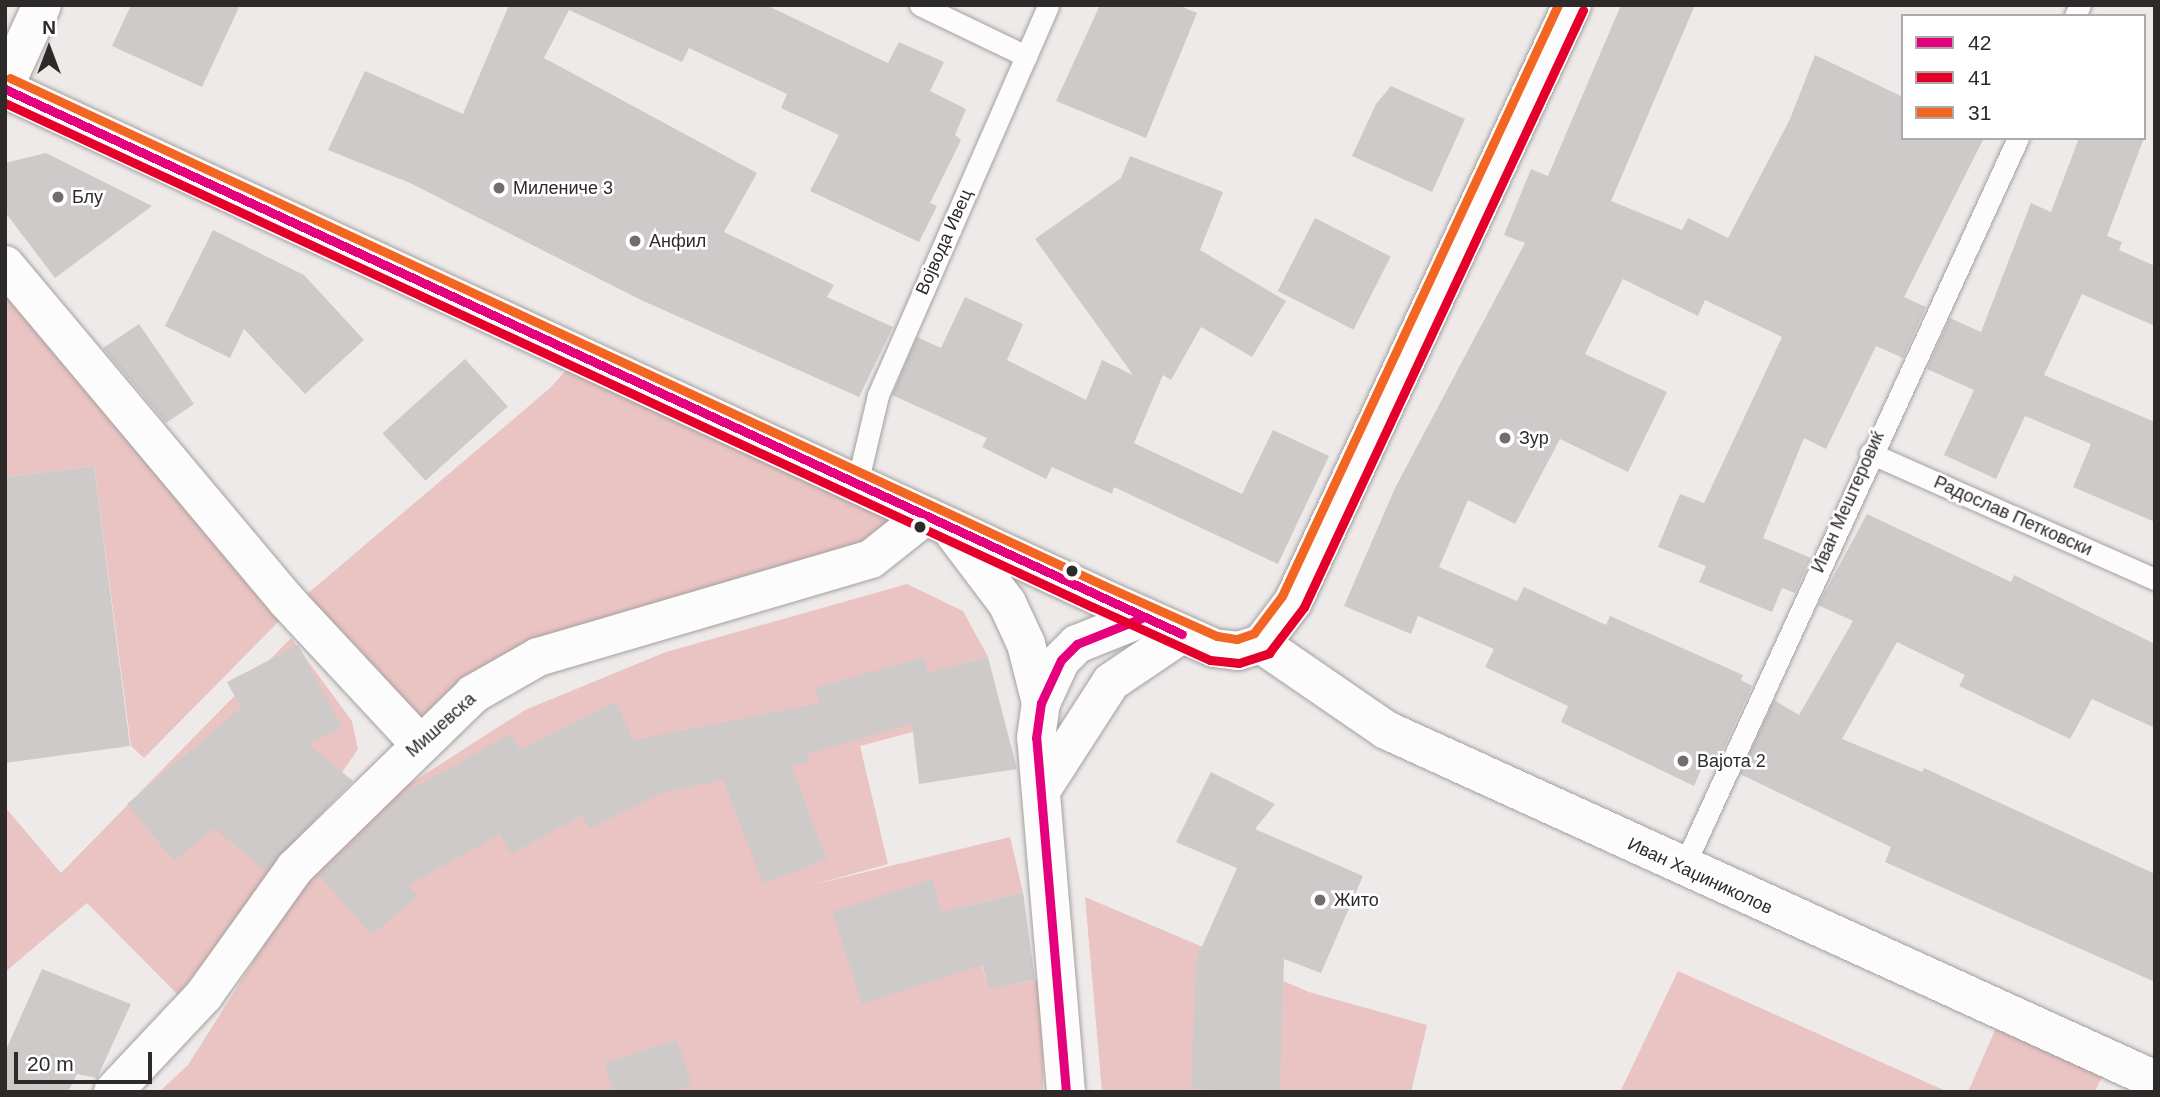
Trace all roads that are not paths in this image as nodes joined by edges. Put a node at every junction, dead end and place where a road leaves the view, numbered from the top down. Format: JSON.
{"nodes":[{"id":1,"x":42,"y":5,"type":"edge"},
{"id":2,"x":920,"y":5,"type":"edge"},
{"id":3,"x":1048,"y":5,"type":"edge"},
{"id":4,"x":1572,"y":5,"type":"edge"},
{"id":5,"x":1026,"y":56,"type":"junction"},
{"id":6,"x":5,"y":87,"type":"edge"},
{"id":7,"x":2017,"y":140,"type":"edge"},
{"id":8,"x":5,"y":265,"type":"edge"},
{"id":9,"x":1870,"y":453,"type":"junction"},
{"id":10,"x":857,"y":484,"type":"junction"},
{"id":11,"x":938,"y":522,"type":"junction"},
{"id":12,"x":2155,"y":579,"type":"edge"},
{"id":13,"x":1144,"y":617,"type":"junction"},
{"id":14,"x":1182,"y":634,"type":"junction"},
{"id":15,"x":1261,"y":645,"type":"junction"},
{"id":16,"x":1041,"y":703,"type":"junction"},
{"id":17,"x":419,"y":743,"type":"junction"},
{"id":18,"x":1044,"y":786,"type":"junction"},
{"id":19,"x":1683,"y":868,"type":"junction"},
{"id":20,"x":2155,"y":1080,"type":"edge"},
{"id":21,"x":113,"y":1092,"type":"edge"},
{"id":22,"x":1066,"y":1092,"type":"edge"}],
"edges":[{"from":1,"to":6,"type":"street"},
{"from":2,"to":5,"type":"lane"},
{"from":3,"to":5,"type":"lane","name":"Војвода Ивец"},
{"from":4,"to":15,"type":"street"},
{"from":5,"to":10,"type":"lane","name":"Војвода Ивец"},
{"from":6,"to":10,"type":"street"},
{"from":7,"to":9,"type":"lane","name":"Иван Мештеровиќ"},
{"from":8,"to":17,"type":"street"},
{"from":9,"to":12,"type":"lane","name":"Радослав Петковски"},
{"from":9,"to":19,"type":"lane","name":"Иван Мештеровиќ"},
{"from":10,"to":11,"type":"street"},
{"from":11,"to":13,"type":"street"},
{"from":11,"to":16,"type":"street"},
{"from":11,"to":17,"type":"street","name":"Мишевска"},
{"from":13,"to":14,"type":"street"},
{"from":13,"to":16,"type":"street"},
{"from":14,"to":15,"type":"street"},
{"from":14,"to":18,"type":"street"},
{"from":15,"to":19,"type":"street","name":"Иван Хаџиниколов"},
{"from":16,"to":18,"type":"street"},
{"from":17,"to":21,"type":"street","name":"Мишевска"},
{"from":18,"to":22,"type":"street"},
{"from":19,"to":20,"type":"street","name":"Иван Хаџиниколов"}]}
